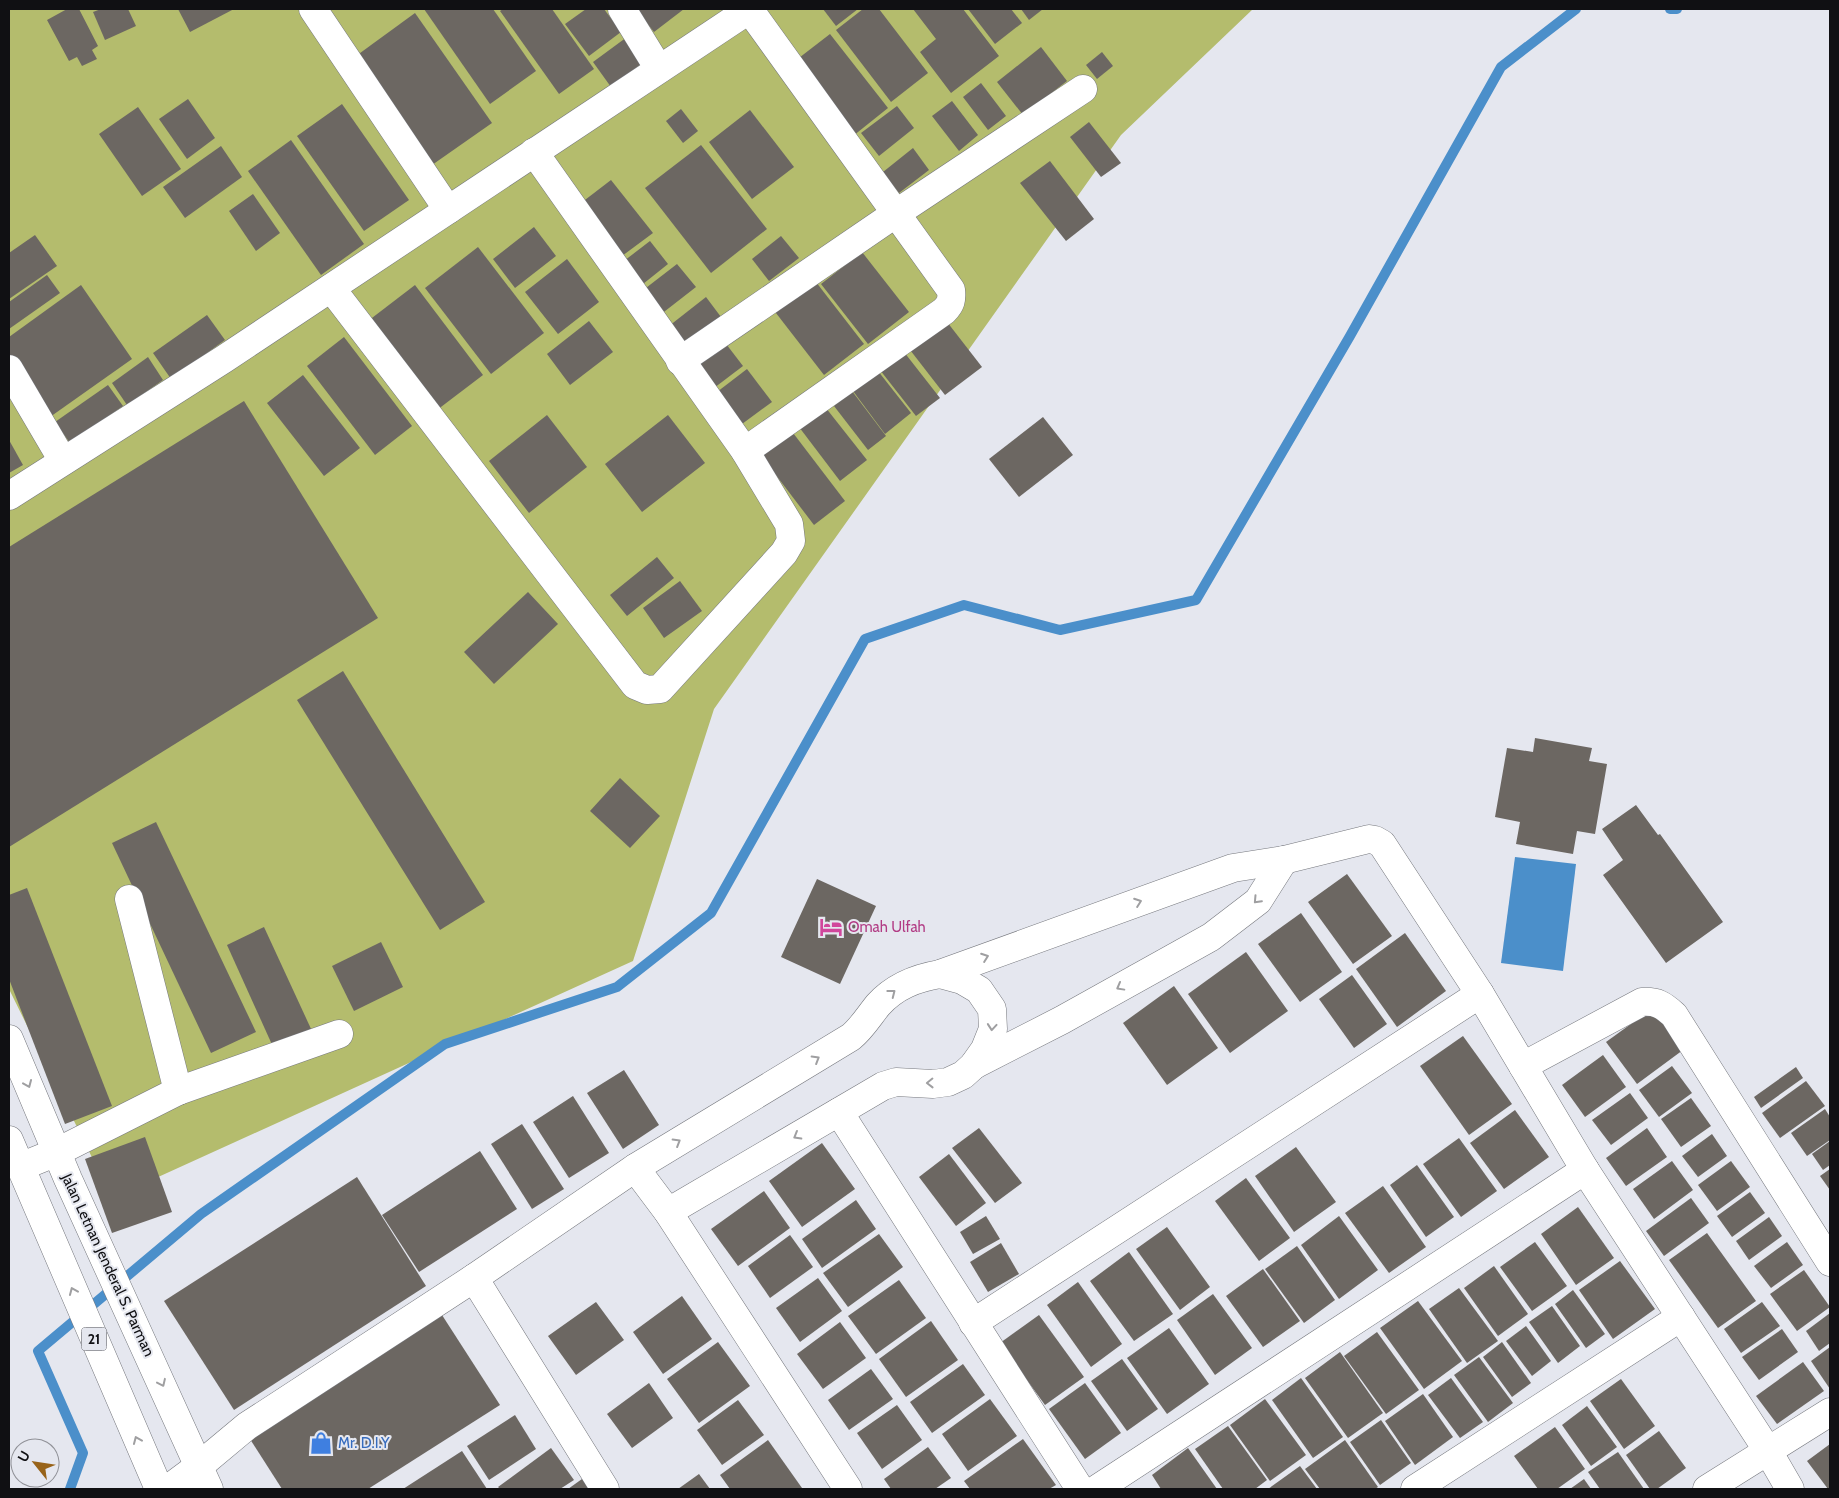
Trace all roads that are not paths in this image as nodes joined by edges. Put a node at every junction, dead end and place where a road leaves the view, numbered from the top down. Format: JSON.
{"nodes":[{"id":1,"x":312,"y":9,"type":"edge"},
{"id":2,"x":622,"y":9,"type":"edge"},
{"id":3,"x":749,"y":9,"type":"edge"},
{"id":4,"x":659,"y":69,"type":"junction"},
{"id":5,"x":1083,"y":89,"type":"dead end"},
{"id":6,"x":534,"y":152,"type":"junction"},
{"id":7,"x":448,"y":210,"type":"junction"},
{"id":8,"x":895,"y":214,"type":"junction"},
{"id":9,"x":331,"y":288,"type":"junction"},
{"id":10,"x":680,"y":361,"type":"junction"},
{"id":11,"x":9,"y":369,"type":"edge"},
{"id":12,"x":745,"y":451,"type":"junction"},
{"id":13,"x":63,"y":461,"type":"junction"},
{"id":14,"x":9,"y":496,"type":"edge"},
{"id":15,"x":1284,"y":860,"type":"junction"},
{"id":16,"x":129,"y":898,"type":"dead end"},
{"id":17,"x":940,"y":974,"type":"junction"},
{"id":18,"x":1480,"y":994,"type":"junction"},
{"id":19,"x":339,"y":1034,"type":"dead end"},
{"id":20,"x":9,"y":1039,"type":"edge"},
{"id":21,"x":973,"y":1066,"type":"junction"},
{"id":22,"x":1523,"y":1066,"type":"junction"},
{"id":23,"x":178,"y":1091,"type":"junction"},
{"id":24,"x":839,"y":1112,"type":"junction"},
{"id":25,"x":9,"y":1140,"type":"edge"},
{"id":26,"x":57,"y":1152,"type":"junction"},
{"id":27,"x":20,"y":1167,"type":"junction"},
{"id":28,"x":635,"y":1168,"type":"junction"},
{"id":29,"x":1585,"y":1170,"type":"junction"},
{"id":30,"x":668,"y":1212,"type":"junction"},
{"id":31,"x":1830,"y":1262,"type":"edge"},
{"id":32,"x":474,"y":1278,"type":"junction"},
{"id":33,"x":1681,"y":1317,"type":"junction"},
{"id":34,"x":973,"y":1323,"type":"junction"},
{"id":35,"x":1830,"y":1412,"type":"edge"},
{"id":36,"x":1768,"y":1451,"type":"junction"},
{"id":37,"x":201,"y":1470,"type":"edge"},
{"id":38,"x":161,"y":1488,"type":"edge"},
{"id":39,"x":605,"y":1489,"type":"edge"},
{"id":40,"x":848,"y":1489,"type":"edge"},
{"id":41,"x":1080,"y":1489,"type":"edge"},
{"id":42,"x":1097,"y":1489,"type":"edge"},
{"id":43,"x":1415,"y":1489,"type":"edge"},
{"id":44,"x":1707,"y":1489,"type":"edge"},
{"id":45,"x":1790,"y":1489,"type":"edge"}],
"edges":[{"from":1,"to":7,"type":"main road"},
{"from":2,"to":4,"type":"main road"},
{"from":3,"to":4,"type":"main road"},
{"from":3,"to":8,"type":"main road"},
{"from":4,"to":6,"type":"main road"},
{"from":5,"to":8,"type":"main road"},
{"from":6,"to":7,"type":"main road"},
{"from":6,"to":10,"type":"main road"},
{"from":7,"to":9,"type":"main road"},
{"from":8,"to":10,"type":"main road"},
{"from":8,"to":12,"type":"main road"},
{"from":9,"to":12,"type":"main road"},
{"from":9,"to":13,"type":"main road"},
{"from":10,"to":12,"type":"main road"},
{"from":11,"to":13,"type":"main road"},
{"from":13,"to":14,"type":"main road"},
{"from":17,"to":15,"type":"main road","one_way":true},
{"from":15,"to":18,"type":"main road"},
{"from":15,"to":21,"type":"main road","one_way":true},
{"from":16,"to":23,"type":"main road"},
{"from":17,"to":21,"type":"main road","one_way":true},
{"from":28,"to":17,"type":"main road","one_way":true},
{"from":18,"to":22,"type":"main road"},
{"from":18,"to":34,"type":"main road"},
{"from":19,"to":23,"type":"main road"},
{"from":20,"to":26,"type":"main road","name":"Jalan Letnan Jenderal S. Parman","one_way":true},
{"from":21,"to":24,"type":"main road","one_way":true},
{"from":22,"to":29,"type":"main road"},
{"from":22,"to":31,"type":"main road"},
{"from":23,"to":26,"type":"main road"},
{"from":24,"to":30,"type":"main road","one_way":true},
{"from":24,"to":34,"type":"main road"},
{"from":25,"to":27,"type":"main road","number":"21"},
{"from":26,"to":27,"type":"main road"},
{"from":26,"to":37,"type":"main road","name":"Jalan Letnan Jenderal S. Parman","one_way":true},
{"from":38,"to":27,"type":"main road","number":"21","one_way":true},
{"from":28,"to":30,"type":"main road"},
{"from":28,"to":32,"type":"main road"},
{"from":29,"to":33,"type":"main road"},
{"from":29,"to":42,"type":"main road"},
{"from":30,"to":40,"type":"main road"},
{"from":32,"to":37,"type":"main road"},
{"from":32,"to":39,"type":"main road"},
{"from":33,"to":36,"type":"main road"},
{"from":33,"to":43,"type":"main road"},
{"from":34,"to":41,"type":"main road"},
{"from":35,"to":36,"type":"main road"},
{"from":36,"to":44,"type":"main road"},
{"from":36,"to":45,"type":"main road"},
{"from":37,"to":38,"type":"main road"}]}
